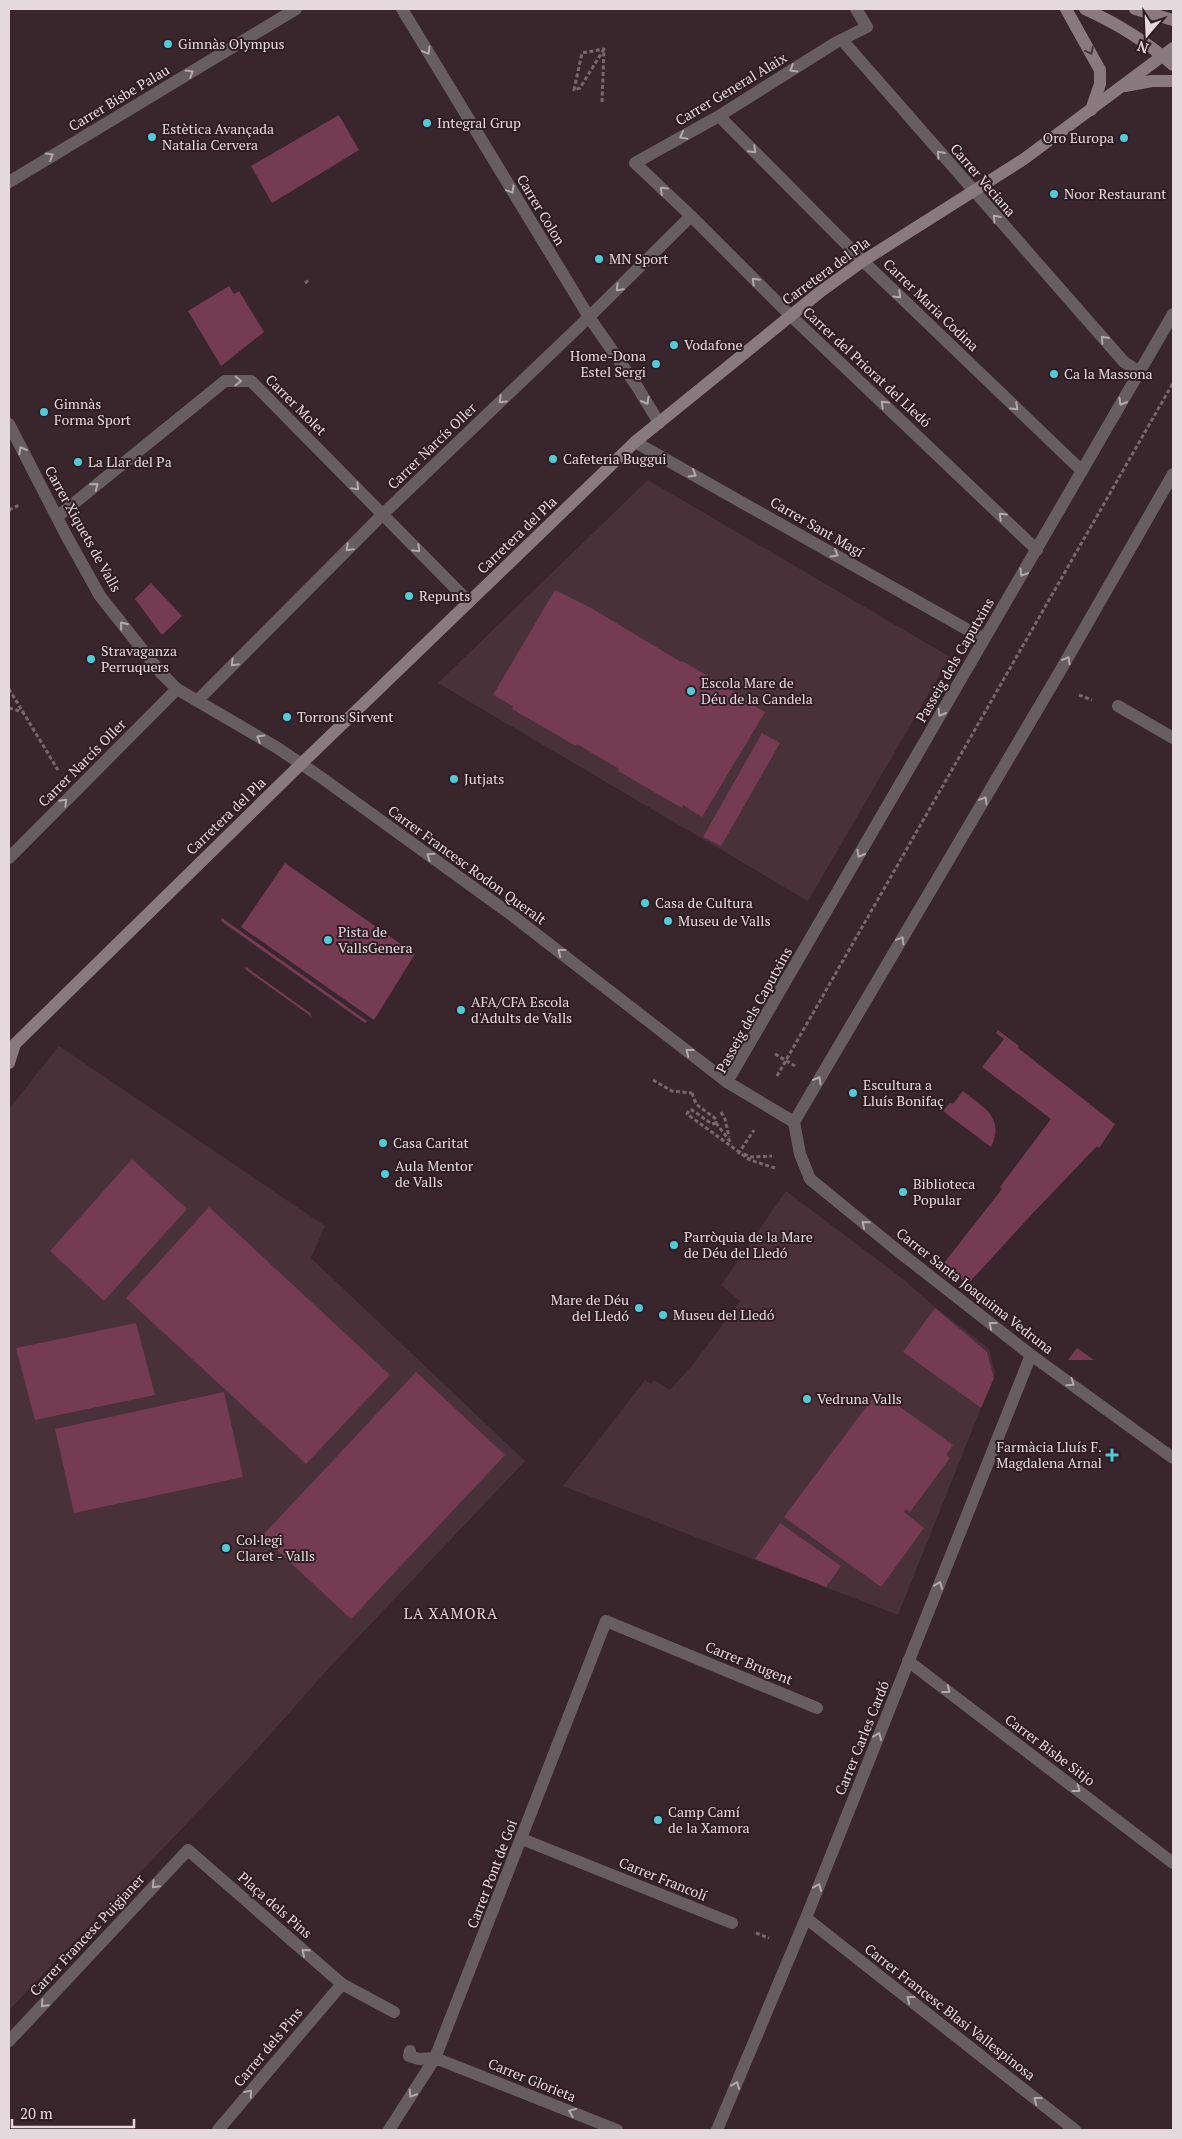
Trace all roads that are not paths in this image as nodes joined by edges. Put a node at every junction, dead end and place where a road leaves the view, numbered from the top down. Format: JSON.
{"nodes":[{"id":1,"x":296,"y":9,"type":"edge"},
{"id":2,"x":402,"y":9,"type":"edge"},
{"id":3,"x":856,"y":9,"type":"edge"},
{"id":4,"x":1066,"y":9,"type":"edge"},
{"id":5,"x":1085,"y":9,"type":"edge"},
{"id":6,"x":1135,"y":9,"type":"edge"},
{"id":7,"x":1173,"y":20,"type":"edge"},
{"id":8,"x":842,"y":40,"type":"junction"},
{"id":9,"x":1173,"y":48,"type":"edge"},
{"id":10,"x":1162,"y":55,"type":"junction"},
{"id":11,"x":1173,"y":65,"type":"edge"},
{"id":12,"x":1173,"y":82,"type":"edge"},
{"id":13,"x":1123,"y":87,"type":"junction"},
{"id":14,"x":1092,"y":110,"type":"junction"},
{"id":15,"x":719,"y":116,"type":"junction"},
{"id":16,"x":634,"y":163,"type":"joint"},
{"id":17,"x":9,"y":182,"type":"edge"},
{"id":18,"x":972,"y":191,"type":"junction"},
{"id":19,"x":691,"y":216,"type":"junction"},
{"id":20,"x":863,"y":261,"type":"junction"},
{"id":21,"x":1173,"y":314,"type":"edge"},
{"id":22,"x":790,"y":315,"type":"junction"},
{"id":23,"x":589,"y":317,"type":"junction"},
{"id":24,"x":1140,"y":372,"type":"junction"},
{"id":25,"x":659,"y":423,"type":"junction"},
{"id":26,"x":9,"y":424,"type":"edge"},
{"id":27,"x":635,"y":442,"type":"junction"},
{"id":28,"x":1082,"y":471,"type":"junction"},
{"id":29,"x":1173,"y":474,"type":"edge"},
{"id":30,"x":383,"y":514,"type":"junction"},
{"id":31,"x":57,"y":517,"type":"junction"},
{"id":32,"x":1037,"y":550,"type":"junction"},
{"id":33,"x":468,"y":602,"type":"junction"},
{"id":34,"x":984,"y":639,"type":"junction"},
{"id":35,"x":177,"y":690,"type":"junction"},
{"id":36,"x":197,"y":700,"type":"junction"},
{"id":37,"x":1118,"y":706,"type":"dead end"},
{"id":38,"x":1173,"y":738,"type":"edge"},
{"id":39,"x":301,"y":764,"type":"junction"},
{"id":40,"x":9,"y":858,"type":"edge"},
{"id":41,"x":12,"y":1045,"type":"edge"},
{"id":42,"x":9,"y":1062,"type":"edge"},
{"id":43,"x":727,"y":1082,"type":"junction"},
{"id":44,"x":794,"y":1122,"type":"junction"},
{"id":45,"x":1031,"y":1355,"type":"junction"},
{"id":46,"x":1173,"y":1458,"type":"edge"},
{"id":47,"x":606,"y":1621,"type":"joint"},
{"id":48,"x":908,"y":1661,"type":"junction"},
{"id":49,"x":817,"y":1708,"type":"dead end"},
{"id":50,"x":522,"y":1839,"type":"junction"},
{"id":51,"x":188,"y":1850,"type":"joint"},
{"id":52,"x":1173,"y":1863,"type":"edge"},
{"id":53,"x":806,"y":1918,"type":"junction"},
{"id":54,"x":732,"y":1923,"type":"road end"},
{"id":55,"x":342,"y":1984,"type":"junction"},
{"id":56,"x":394,"y":2012,"type":"dead end"},
{"id":57,"x":9,"y":2041,"type":"edge"},
{"id":58,"x":410,"y":2051,"type":"dead end"},
{"id":59,"x":435,"y":2058,"type":"junction"},
{"id":60,"x":218,"y":2130,"type":"edge"},
{"id":61,"x":388,"y":2130,"type":"edge"},
{"id":62,"x":617,"y":2130,"type":"edge"},
{"id":63,"x":717,"y":2130,"type":"edge"},
{"id":64,"x":1076,"y":2130,"type":"edge"}],
"edges":[{"from":17,"to":1,"type":"street","name":"Carrer Bisbe Palau","one_way":true},
{"from":2,"to":23,"type":"street","name":"Carrer Colon","one_way":true},
{"from":3,"to":8,"type":"street"},
{"from":4,"to":14,"type":"main road","one_way":true},
{"from":5,"to":10,"type":"main road"},
{"from":6,"to":7,"type":"main road"},
{"from":8,"to":15,"type":"street","name":"Carrer General Alaix","one_way":true},
{"from":18,"to":8,"type":"street","name":"Carrer Veciana","one_way":true},
{"from":9,"to":10,"type":"main road","name":"Carretera del Pla"},
{"from":10,"to":11,"type":"main road"},
{"from":10,"to":13,"type":"main road","name":"Carretera del Pla"},
{"from":12,"to":13,"type":"main road"},
{"from":13,"to":14,"type":"main road","name":"Carretera del Pla"},
{"from":14,"to":18,"type":"main road","name":"Carretera del Pla"},
{"from":15,"to":16,"type":"street","name":"Carrer General Alaix","one_way":true},
{"from":15,"to":20,"type":"street","name":"Carrer Maria Codina","one_way":true},
{"from":19,"to":16,"type":"street","name":"Carrer del Priorat del Lledó","one_way":true},
{"from":18,"to":20,"type":"main road","name":"Carretera del Pla"},
{"from":24,"to":18,"type":"street","name":"Carrer Veciana","one_way":true},
{"from":22,"to":19,"type":"street","name":"Carrer del Priorat del Lledó","one_way":true},
{"from":19,"to":23,"type":"street","name":"Carrer Narcís Oller","one_way":true},
{"from":20,"to":22,"type":"main road","name":"Carretera del Pla"},
{"from":20,"to":28,"type":"street","name":"Carrer Maria Codina","one_way":true},
{"from":21,"to":24,"type":"street","name":"Passeig dels Caputxins"},
{"from":22,"to":25,"type":"main road","name":"Carretera del Pla"},
{"from":32,"to":22,"type":"street","name":"Carrer del Priorat del Lledó","one_way":true},
{"from":23,"to":25,"type":"street","name":"Carrer Colon","one_way":true},
{"from":23,"to":30,"type":"street","name":"Carrer Narcís Oller","one_way":true},
{"from":24,"to":28,"type":"street","name":"Passeig dels Caputxins","one_way":true},
{"from":25,"to":27,"type":"main road","name":"Carretera del Pla"},
{"from":31,"to":26,"type":"street","name":"Carrer Xiquets de Valls","one_way":true},
{"from":27,"to":33,"type":"main road","name":"Carretera del Pla"},
{"from":27,"to":34,"type":"street","name":"Carrer Sant Magí","one_way":true},
{"from":28,"to":32,"type":"street","name":"Passeig dels Caputxins"},
{"from":44,"to":29,"type":"street","one_way":true},
{"from":31,"to":30,"type":"street","name":"Carrer Molet","one_way":true},
{"from":30,"to":33,"type":"street","name":"Carrer Molet","one_way":true},
{"from":30,"to":36,"type":"street","name":"Carrer Narcís Oller","one_way":true},
{"from":35,"to":31,"type":"street","name":"Carrer Xiquets de Valls","one_way":true},
{"from":32,"to":34,"type":"street","name":"Passeig dels Caputxins","one_way":true},
{"from":33,"to":39,"type":"main road","name":"Carretera del Pla"},
{"from":34,"to":43,"type":"street","name":"Passeig dels Caputxins","one_way":true},
{"from":35,"to":36,"type":"street","name":"Carrer Francesc Rodon Queralt"},
{"from":40,"to":35,"type":"street","name":"Carrer Narcís Oller","one_way":true},
{"from":39,"to":36,"type":"street","name":"Carrer Francesc Rodon Queralt","one_way":true},
{"from":37,"to":38,"type":"street"},
{"from":39,"to":41,"type":"main road","name":"Carretera del Pla"},
{"from":43,"to":39,"type":"street","name":"Carrer Francesc Rodon Queralt","one_way":true},
{"from":41,"to":42,"type":"main road"},
{"from":43,"to":44,"type":"street","name":"Passeig dels Caputxins"},
{"from":45,"to":44,"type":"street","name":"Carrer Santa Joaquima Vedruna","one_way":true},
{"from":45,"to":46,"type":"street","name":"Carrer Santa Joaquima Vedruna","one_way":true},
{"from":48,"to":45,"type":"street","name":"Carrer Carles Cardó","one_way":true},
{"from":47,"to":49,"type":"street","name":"Carrer Brugent"},
{"from":47,"to":50,"type":"street","name":"Carrer Pont de Goi"},
{"from":48,"to":52,"type":"street","name":"Carrer Bisbe Sitjo","one_way":true},
{"from":53,"to":48,"type":"street","name":"Carrer Carles Cardó","one_way":true},
{"from":50,"to":54,"type":"street","name":"Carrer Francolí"},
{"from":50,"to":59,"type":"street","name":"Carrer Pont de Goi"},
{"from":55,"to":51,"type":"street","name":"Plaça dels Pins","one_way":true},
{"from":51,"to":57,"type":"street","name":"Carrer Francesc Puigjaner","one_way":true},
{"from":63,"to":53,"type":"street","name":"Carrer Carles Cardó","one_way":true},
{"from":64,"to":53,"type":"street","name":"Carrer Francesc Blasi Vallespinosa","one_way":true},
{"from":55,"to":56,"type":"street"},
{"from":60,"to":55,"type":"street","name":"Carrer dels Pins","one_way":true},
{"from":58,"to":59,"type":"street","name":"Carrer Glorieta"},
{"from":59,"to":61,"type":"street","name":"Carrer Pont de Goi","one_way":true},
{"from":62,"to":59,"type":"street","name":"Carrer Glorieta","one_way":true}]}
